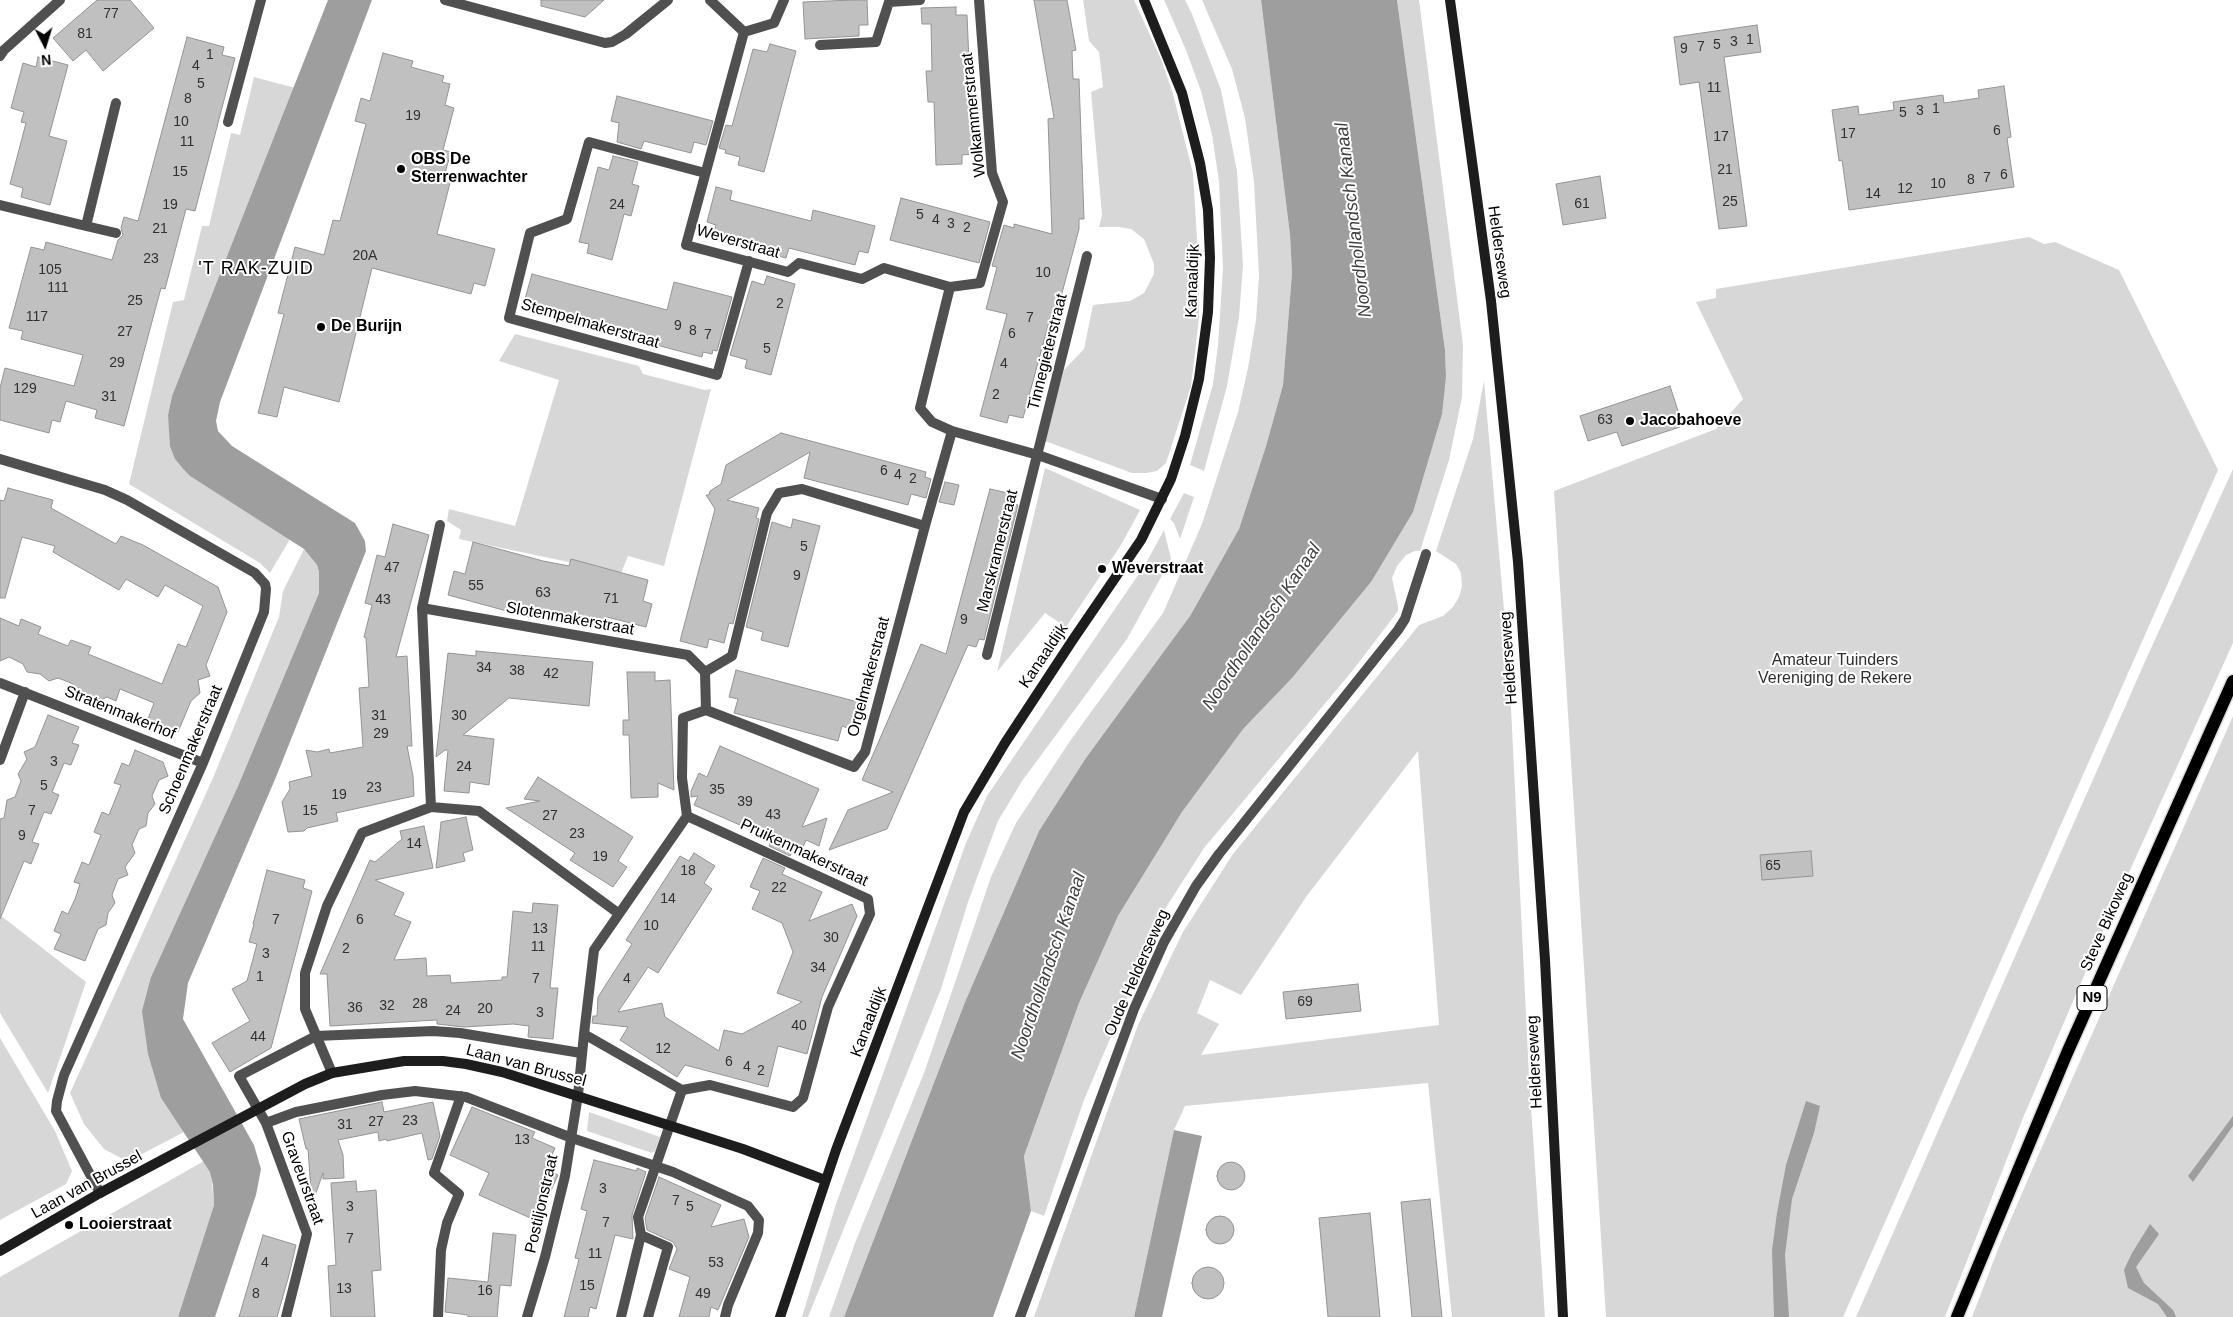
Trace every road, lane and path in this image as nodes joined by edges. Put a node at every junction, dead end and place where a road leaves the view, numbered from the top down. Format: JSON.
{"nodes":[{"id":1,"x":60,"y":0,"type":"edge"},
{"id":2,"x":261,"y":0,"type":"edge"},
{"id":3,"x":445,"y":0,"type":"edge"},
{"id":4,"x":668,"y":0,"type":"edge"},
{"id":5,"x":710,"y":0,"type":"edge"},
{"id":6,"x":784,"y":0,"type":"edge"},
{"id":7,"x":920,"y":0,"type":"edge"},
{"id":8,"x":979,"y":0,"type":"edge"},
{"id":9,"x":1144,"y":0,"type":"edge"},
{"id":10,"x":1450,"y":0,"type":"edge"},
{"id":11,"x":744,"y":32,"type":"junction"},
{"id":12,"x":820,"y":45,"type":"dead end"},
{"id":13,"x":0,"y":56,"type":"edge"},
{"id":14,"x":116,"y":103,"type":"dead end"},
{"id":15,"x":228,"y":122,"type":"dead end"},
{"id":16,"x":705,"y":173,"type":"junction"},
{"id":17,"x":0,"y":205,"type":"edge"},
{"id":18,"x":86,"y":226,"type":"junction"},
{"id":19,"x":116,"y":233,"type":"dead end"},
{"id":20,"x":1088,"y":256,"type":"dead end"},
{"id":21,"x":749,"y":261,"type":"junction"},
{"id":22,"x":950,"y":286,"type":"junction"},
{"id":23,"x":952,"y":430,"type":"junction"},
{"id":24,"x":1038,"y":455,"type":"junction"},
{"id":25,"x":0,"y":459,"type":"edge"},
{"id":26,"x":1162,"y":499,"type":"junction"},
{"id":27,"x":440,"y":526,"type":"dead end"},
{"id":28,"x":925,"y":526,"type":"junction"},
{"id":29,"x":1426,"y":554,"type":"dead end"},
{"id":30,"x":422,"y":608,"type":"junction"},
{"id":31,"x":987,"y":655,"type":"dead end"},
{"id":32,"x":705,"y":672,"type":"junction"},
{"id":33,"x":2233,"y":681,"type":"edge"},
{"id":34,"x":0,"y":683,"type":"edge"},
{"id":35,"x":25,"y":692,"type":"junction"},
{"id":36,"x":706,"y":710,"type":"junction"},
{"id":37,"x":0,"y":760,"type":"edge"},
{"id":38,"x":203,"y":763,"type":"junction"},
{"id":39,"x":431,"y":807,"type":"junction"},
{"id":40,"x":687,"y":816,"type":"junction"},
{"id":41,"x":618,"y":913,"type":"junction"},
{"id":42,"x":584,"y":1034,"type":"junction"},
{"id":43,"x":316,"y":1036,"type":"junction"},
{"id":44,"x":582,"y":1053,"type":"junction"},
{"id":45,"x":332,"y":1073,"type":"junction"},
{"id":46,"x":682,"y":1090,"type":"junction"},
{"id":47,"x":578,"y":1095,"type":"junction"},
{"id":48,"x":461,"y":1096,"type":"junction"},
{"id":49,"x":258,"y":1108,"type":"junction"},
{"id":50,"x":266,"y":1123,"type":"junction"},
{"id":51,"x":670,"y":1125,"type":"junction"},
{"id":52,"x":572,"y":1138,"type":"junction"},
{"id":53,"x":656,"y":1166,"type":"junction"},
{"id":54,"x":825,"y":1180,"type":"junction"},
{"id":55,"x":100,"y":1194,"type":"junction"},
{"id":56,"x":640,"y":1235,"type":"junction"},
{"id":57,"x":0,"y":1251,"type":"edge"},
{"id":58,"x":286,"y":1317,"type":"edge"},
{"id":59,"x":438,"y":1317,"type":"edge"},
{"id":60,"x":527,"y":1317,"type":"edge"},
{"id":61,"x":621,"y":1317,"type":"edge"},
{"id":62,"x":648,"y":1317,"type":"edge"},
{"id":63,"x":725,"y":1317,"type":"edge"},
{"id":64,"x":780,"y":1317,"type":"edge"},
{"id":65,"x":1020,"y":1317,"type":"edge"},
{"id":66,"x":1563,"y":1317,"type":"edge"},
{"id":67,"x":1957,"y":1317,"type":"edge"}],
"edges":[{"from":1,"to":13,"type":"street"},
{"from":2,"to":15,"type":"street"},
{"from":3,"to":4,"type":"street"},
{"from":5,"to":11,"type":"street"},
{"from":6,"to":11,"type":"street"},
{"from":7,"to":12,"type":"street"},
{"from":8,"to":22,"type":"street","name":"Wolkammerstraat"},
{"from":9,"to":26,"type":"street","name":"Kanaaldijk"},
{"from":10,"to":66,"type":"street","name":"Helderseweg"},
{"from":11,"to":16,"type":"street","name":"Weverstraat"},
{"from":14,"to":18,"type":"street"},
{"from":16,"to":21,"type":"street","name":"Weverstraat"},
{"from":16,"to":21,"type":"street","name":"Stempelmakerstraat"},
{"from":17,"to":18,"type":"street"},
{"from":18,"to":19,"type":"street"},
{"from":20,"to":24,"type":"street","name":"Tinnegieterstraat"},
{"from":21,"to":22,"type":"street","name":"Weverstraat"},
{"from":22,"to":23,"type":"street"},
{"from":23,"to":24,"type":"street"},
{"from":23,"to":28,"type":"street","name":"Orgelmakerstraat"},
{"from":24,"to":26,"type":"street"},
{"from":24,"to":31,"type":"street","name":"Marskramerstraat"},
{"from":25,"to":38,"type":"street","name":"Schoenmakerstraat"},
{"from":26,"to":54,"type":"street","name":"Kanaaldijk"},
{"from":27,"to":30,"type":"street"},
{"from":28,"to":32,"type":"street"},
{"from":28,"to":36,"type":"street","name":"Orgelmakerstraat"},
{"from":29,"to":65,"type":"street","name":"Oude Helderseweg"},
{"from":30,"to":32,"type":"street","name":"Slotenmakerstraat"},
{"from":30,"to":39,"type":"street"},
{"from":32,"to":36,"type":"street"},
{"from":33,"to":67,"type":"main road","name":"Steve Bikoweg","number":"N9"},
{"from":34,"to":35,"type":"street","name":"Stratenmakerhof"},
{"from":35,"to":37,"type":"street"},
{"from":35,"to":38,"type":"street","name":"Stratenmakerhof"},
{"from":36,"to":40,"type":"street"},
{"from":38,"to":55,"type":"street","name":"Schoenmakerstraat"},
{"from":39,"to":41,"type":"street"},
{"from":39,"to":43,"type":"street"},
{"from":40,"to":41,"type":"street"},
{"from":40,"to":46,"type":"street","name":"Pruikenmakerstraat"},
{"from":41,"to":42,"type":"street"},
{"from":42,"to":44,"type":"street"},
{"from":42,"to":46,"type":"street"},
{"from":43,"to":44,"type":"street","name":"Laan van Brussel"},
{"from":43,"to":45,"type":"street"},
{"from":43,"to":49,"type":"street","name":"Laan van Brussel"},
{"from":44,"to":47,"type":"street"},
{"from":45,"to":47,"type":"street","name":"Laan van Brussel"},
{"from":45,"to":49,"type":"street","name":"Laan van Brussel"},
{"from":46,"to":51,"type":"street"},
{"from":47,"to":51,"type":"street","name":"Laan van Brussel"},
{"from":47,"to":52,"type":"street","name":"Postiljonstraat"},
{"from":48,"to":50,"type":"street"},
{"from":48,"to":52,"type":"street"},
{"from":48,"to":59,"type":"street"},
{"from":49,"to":50,"type":"street","name":"Graveurstraat"},
{"from":49,"to":55,"type":"street","name":"Laan van Brussel"},
{"from":50,"to":58,"type":"street","name":"Graveurstraat"},
{"from":51,"to":53,"type":"street"},
{"from":51,"to":54,"type":"street","name":"Laan van Brussel"},
{"from":52,"to":53,"type":"street"},
{"from":52,"to":60,"type":"street","name":"Postiljonstraat"},
{"from":53,"to":56,"type":"street"},
{"from":53,"to":63,"type":"street"},
{"from":54,"to":64,"type":"street","name":"Kanaaldijk"},
{"from":55,"to":57,"type":"street","name":"Laan van Brussel"},
{"from":56,"to":61,"type":"street"},
{"from":56,"to":62,"type":"street"}]}
